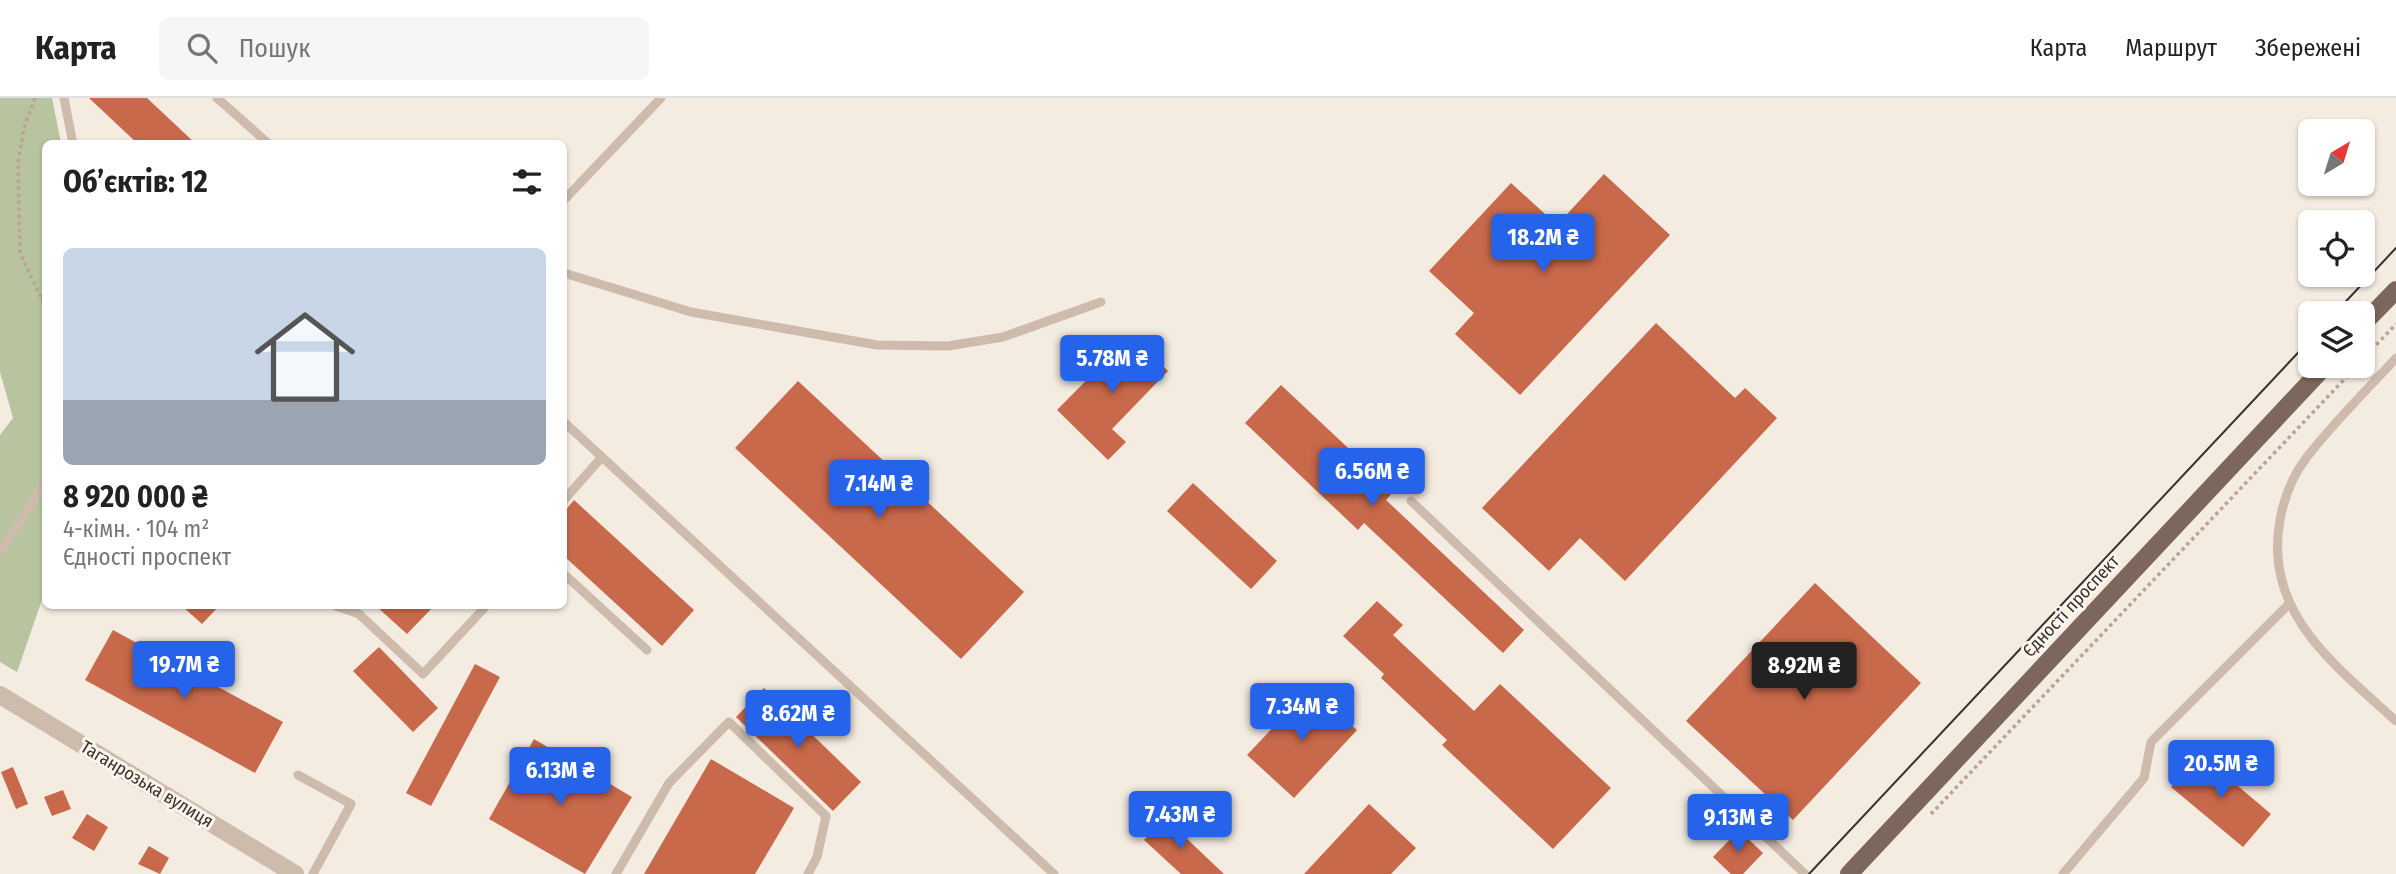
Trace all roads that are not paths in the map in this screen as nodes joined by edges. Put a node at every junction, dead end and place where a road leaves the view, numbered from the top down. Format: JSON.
{"nodes":[{"id":1,"x":64,"y":98,"type":"edge"},
{"id":2,"x":217,"y":98,"type":"edge"},
{"id":3,"x":661,"y":98,"type":"edge"},
{"id":4,"x":72,"y":140,"type":"edge"},
{"id":5,"x":264,"y":140,"type":"edge"},
{"id":6,"x":567,"y":197,"type":"edge"},
{"id":7,"x":567,"y":274,"type":"edge"},
{"id":8,"x":2396,"y":290,"type":"edge"},
{"id":9,"x":1101,"y":302,"type":"dead end"},
{"id":10,"x":2375,"y":312,"type":"edge"},
{"id":11,"x":2396,"y":358,"type":"edge"},
{"id":12,"x":2314,"y":378,"type":"edge"},
{"id":13,"x":567,"y":425,"type":"edge"},
{"id":14,"x":601,"y":458,"type":"junction"},
{"id":15,"x":42,"y":488,"type":"edge"},
{"id":16,"x":567,"y":496,"type":"edge"},
{"id":17,"x":1411,"y":501,"type":"dead end"},
{"id":18,"x":0,"y":552,"type":"edge"},
{"id":19,"x":567,"y":576,"type":"edge"},
{"id":20,"x":2288,"y":605,"type":"junction"},
{"id":21,"x":345,"y":609,"type":"edge"},
{"id":22,"x":483,"y":609,"type":"edge"},
{"id":23,"x":647,"y":650,"type":"dead end"},
{"id":24,"x":0,"y":695,"type":"edge"},
{"id":25,"x":2396,"y":721,"type":"edge"},
{"id":26,"x":298,"y":775,"type":"dead end"},
{"id":27,"x":295,"y":874,"type":"edge"},
{"id":28,"x":313,"y":874,"type":"edge"},
{"id":29,"x":616,"y":874,"type":"edge"},
{"id":30,"x":808,"y":874,"type":"edge"},
{"id":31,"x":1054,"y":874,"type":"edge"},
{"id":32,"x":1805,"y":874,"type":"edge"},
{"id":33,"x":1849,"y":874,"type":"edge"},
{"id":34,"x":2063,"y":874,"type":"edge"}],
"edges":[{"from":1,"to":4,"type":"lane"},
{"from":2,"to":5,"type":"lane"},
{"from":3,"to":6,"type":"lane"},
{"from":7,"to":9,"type":"lane"},
{"from":8,"to":10,"type":"main road"},
{"from":11,"to":20,"type":"lane"},
{"from":12,"to":33,"type":"main road","name":"Єдності проспект"},
{"from":13,"to":14,"type":"lane"},
{"from":14,"to":16,"type":"lane"},
{"from":14,"to":31,"type":"lane"},
{"from":15,"to":18,"type":"lane"},
{"from":17,"to":32,"type":"lane"},
{"from":19,"to":23,"type":"lane"},
{"from":20,"to":25,"type":"lane"},
{"from":20,"to":34,"type":"lane"},
{"from":21,"to":22,"type":"lane"},
{"from":24,"to":27,"type":"street","name":"Таганрозька вулиця"},
{"from":26,"to":28,"type":"lane"},
{"from":29,"to":30,"type":"lane"}]}
